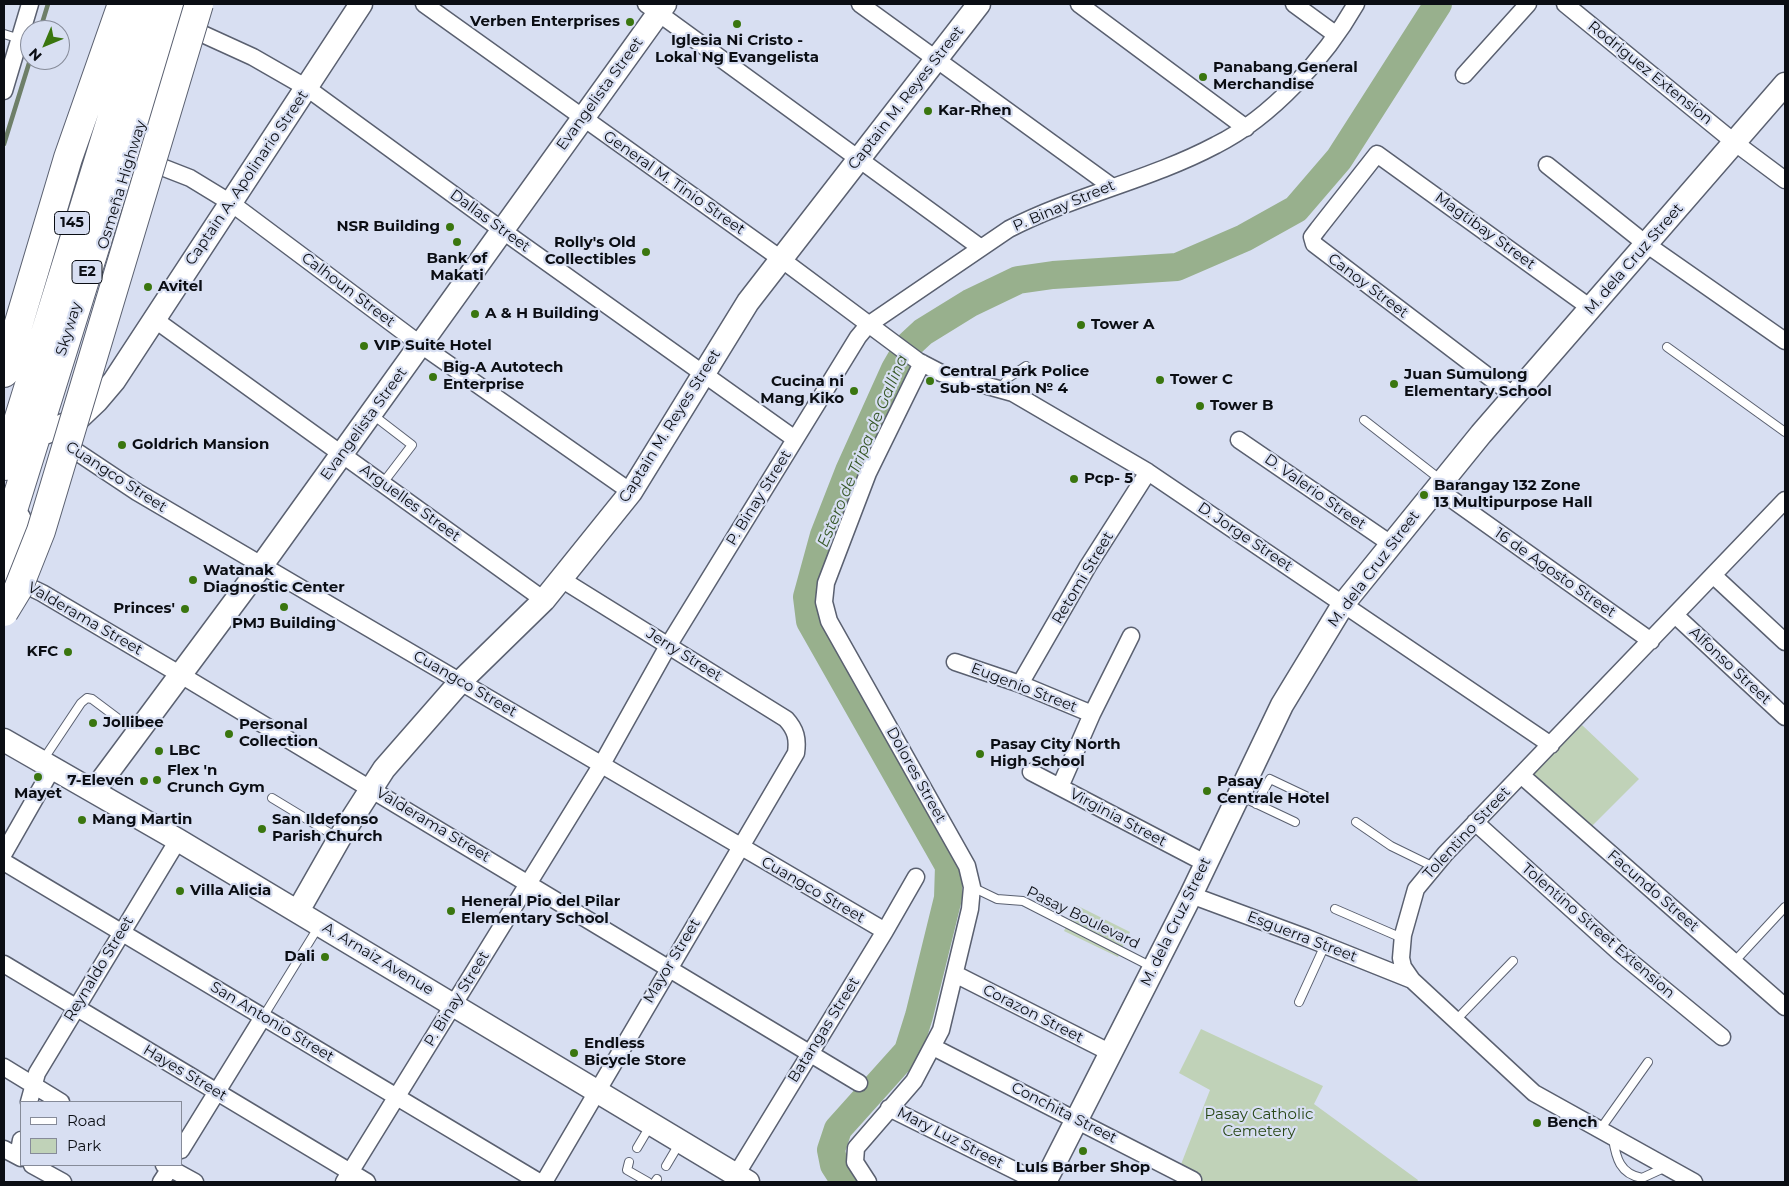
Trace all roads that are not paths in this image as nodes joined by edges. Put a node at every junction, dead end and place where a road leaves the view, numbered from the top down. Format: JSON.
{"nodes":[{"id":1,"x":30,"y":4,"type":"edge"},
{"id":2,"x":122,"y":4,"type":"edge"},
{"id":3,"x":139,"y":4,"type":"edge"},
{"id":4,"x":147,"y":4,"type":"edge"},
{"id":5,"x":199,"y":4,"type":"edge"},
{"id":6,"x":360,"y":4,"type":"edge"},
{"id":7,"x":424,"y":4,"type":"edge"},
{"id":8,"x":860,"y":4,"type":"edge"},
{"id":9,"x":980,"y":4,"type":"edge"},
{"id":10,"x":1079,"y":4,"type":"edge"},
{"id":11,"x":1294,"y":4,"type":"edge"},
{"id":12,"x":1356,"y":4,"type":"edge"},
{"id":13,"x":1528,"y":4,"type":"edge"},
{"id":14,"x":1565,"y":4,"type":"edge"},
{"id":15,"x":657,"y":7,"type":"edge"},
{"id":16,"x":174,"y":10,"type":"edge"},
{"id":17,"x":25,"y":20,"type":"edge"},
{"id":18,"x":4,"y":34,"type":"edge"},
{"id":19,"x":1335,"y":34,"type":"junction"},
{"id":20,"x":20,"y":39,"type":"joint"},
{"id":21,"x":936,"y":59,"type":"junction"},
{"id":22,"x":1464,"y":75,"type":"dead end"},
{"id":23,"x":1785,"y":84,"type":"edge"},
{"id":24,"x":307,"y":88,"type":"junction"},
{"id":25,"x":4,"y":91,"type":"edge"},
{"id":26,"x":582,"y":118,"type":"junction"},
{"id":27,"x":1246,"y":128,"type":"junction"},
{"id":28,"x":1734,"y":142,"type":"junction"},
{"id":29,"x":1379,"y":154,"type":"joint"},
{"id":30,"x":131,"y":156,"type":"junction"},
{"id":31,"x":859,"y":158,"type":"junction"},
{"id":32,"x":1547,"y":165,"type":"dead end"},
{"id":33,"x":1785,"y":180,"type":"edge"},
{"id":34,"x":1111,"y":186,"type":"junction"},
{"id":35,"x":231,"y":202,"type":"junction"},
{"id":36,"x":502,"y":230,"type":"junction"},
{"id":37,"x":1646,"y":244,"type":"junction"},
{"id":38,"x":981,"y":248,"type":"junction"},
{"id":39,"x":780,"y":259,"type":"junction"},
{"id":40,"x":1592,"y":308,"type":"junction"},
{"id":41,"x":154,"y":319,"type":"junction"},
{"id":42,"x":868,"y":325,"type":"junction"},
{"id":43,"x":1785,"y":341,"type":"edge"},
{"id":44,"x":421,"y":345,"type":"junction"},
{"id":45,"x":1667,"y":347,"type":"dead end"},
{"id":46,"x":920,"y":362,"type":"junction"},
{"id":47,"x":1026,"y":366,"type":"dead end"},
{"id":48,"x":4,"y":373,"type":"edge"},
{"id":49,"x":703,"y":375,"type":"junction"},
{"id":50,"x":1001,"y":388,"type":"junction"},
{"id":51,"x":1514,"y":396,"type":"junction"},
{"id":52,"x":372,"y":413,"type":"junction"},
{"id":53,"x":1364,"y":420,"type":"dead end"},
{"id":54,"x":47,"y":432,"type":"junction"},
{"id":55,"x":1785,"y":432,"type":"edge"},
{"id":56,"x":795,"y":439,"type":"junction"},
{"id":57,"x":1239,"y":440,"type":"dead end"},
{"id":58,"x":4,"y":442,"type":"edge"},
{"id":59,"x":343,"y":454,"type":"junction"},
{"id":60,"x":4,"y":466,"type":"edge"},
{"id":61,"x":1148,"y":472,"type":"junction"},
{"id":62,"x":48,"y":476,"type":"dead end"},
{"id":63,"x":63,"y":481,"type":"dead end"},
{"id":64,"x":383,"y":483,"type":"junction"},
{"id":65,"x":1439,"y":484,"type":"junction"},
{"id":66,"x":630,"y":492,"type":"junction"},
{"id":67,"x":1785,"y":500,"type":"edge"},
{"id":68,"x":27,"y":519,"type":"junction"},
{"id":69,"x":4,"y":539,"type":"edge"},
{"id":70,"x":1391,"y":544,"type":"junction"},
{"id":71,"x":262,"y":565,"type":"junction"},
{"id":72,"x":4,"y":568,"type":"edge"},
{"id":73,"x":4,"y":574,"type":"edge"},
{"id":74,"x":1714,"y":576,"type":"junction"},
{"id":75,"x":562,"y":579,"type":"junction"},
{"id":76,"x":28,"y":586,"type":"junction"},
{"id":77,"x":544,"y":600,"type":"junction"},
{"id":78,"x":1344,"y":603,"type":"junction"},
{"id":79,"x":4,"y":612,"type":"edge"},
{"id":80,"x":1675,"y":615,"type":"junction"},
{"id":81,"x":1131,"y":636,"type":"dead end"},
{"id":82,"x":1651,"y":641,"type":"junction"},
{"id":83,"x":1785,"y":642,"type":"edge"},
{"id":84,"x":668,"y":646,"type":"junction"},
{"id":85,"x":955,"y":662,"type":"dead end"},
{"id":86,"x":181,"y":674,"type":"junction"},
{"id":87,"x":460,"y":681,"type":"junction"},
{"id":88,"x":1020,"y":684,"type":"junction"},
{"id":89,"x":1092,"y":714,"type":"junction"},
{"id":90,"x":1785,"y":717,"type":"edge"},
{"id":91,"x":138,"y":733,"type":"junction"},
{"id":92,"x":4,"y":740,"type":"edge"},
{"id":93,"x":798,"y":740,"type":"joint"},
{"id":94,"x":1550,"y":745,"type":"junction"},
{"id":95,"x":47,"y":764,"type":"junction"},
{"id":96,"x":602,"y":764,"type":"junction"},
{"id":97,"x":1031,"y":772,"type":"dead end"},
{"id":98,"x":1261,"y":774,"type":"junction"},
{"id":99,"x":1521,"y":775,"type":"junction"},
{"id":100,"x":1060,"y":787,"type":"junction"},
{"id":101,"x":370,"y":788,"type":"junction"},
{"id":102,"x":94,"y":791,"type":"junction"},
{"id":103,"x":1308,"y":797,"type":"dead end"},
{"id":104,"x":272,"y":798,"type":"dead end"},
{"id":105,"x":1247,"y":799,"type":"junction"},
{"id":106,"x":1295,"y":822,"type":"dead end"},
{"id":107,"x":1356,"y":822,"type":"dead end"},
{"id":108,"x":1475,"y":822,"type":"junction"},
{"id":109,"x":339,"y":838,"type":"junction"},
{"id":110,"x":178,"y":840,"type":"junction"},
{"id":111,"x":740,"y":847,"type":"junction"},
{"id":112,"x":4,"y":853,"type":"edge"},
{"id":113,"x":4,"y":862,"type":"edge"},
{"id":114,"x":1205,"y":864,"type":"junction"},
{"id":115,"x":1434,"y":867,"type":"junction"},
{"id":116,"x":916,"y":877,"type":"dead end"},
{"id":117,"x":530,"y":882,"type":"junction"},
{"id":118,"x":972,"y":887,"type":"junction"},
{"id":119,"x":1191,"y":894,"type":"junction"},
{"id":120,"x":1785,"y":907,"type":"edge"},
{"id":121,"x":1335,"y":909,"type":"dead end"},
{"id":122,"x":298,"y":911,"type":"junction"},
{"id":123,"x":320,"y":924,"type":"junction"},
{"id":124,"x":122,"y":932,"type":"junction"},
{"id":125,"x":885,"y":932,"type":"junction"},
{"id":126,"x":1403,"y":938,"type":"junction"},
{"id":127,"x":1325,"y":945,"type":"junction"},
{"id":128,"x":1513,"y":961,"type":"dead end"},
{"id":129,"x":1734,"y":962,"type":"junction"},
{"id":130,"x":4,"y":964,"type":"edge"},
{"id":131,"x":668,"y":968,"type":"junction"},
{"id":132,"x":1154,"y":968,"type":"junction"},
{"id":133,"x":955,"y":974,"type":"junction"},
{"id":134,"x":1412,"y":980,"type":"junction"},
{"id":135,"x":1299,"y":1002,"type":"dead end"},
{"id":136,"x":454,"y":1004,"type":"junction"},
{"id":137,"x":76,"y":1007,"type":"junction"},
{"id":138,"x":1785,"y":1007,"type":"edge"},
{"id":139,"x":263,"y":1017,"type":"junction"},
{"id":140,"x":1456,"y":1020,"type":"junction"},
{"id":141,"x":1722,"y":1037,"type":"dead end"},
{"id":142,"x":933,"y":1047,"type":"junction"},
{"id":143,"x":1111,"y":1053,"type":"junction"},
{"id":144,"x":810,"y":1054,"type":"junction"},
{"id":145,"x":1648,"y":1062,"type":"dead end"},
{"id":146,"x":4,"y":1067,"type":"edge"},
{"id":147,"x":858,"y":1082,"type":"dead end"},
{"id":148,"x":33,"y":1085,"type":"junction"},
{"id":149,"x":596,"y":1091,"type":"junction"},
{"id":150,"x":217,"y":1093,"type":"junction"},
{"id":151,"x":397,"y":1097,"type":"junction"},
{"id":152,"x":29,"y":1101,"type":"edge"},
{"id":153,"x":59,"y":1101,"type":"edge"},
{"id":154,"x":889,"y":1108,"type":"junction"},
{"id":155,"x":1077,"y":1119,"type":"junction"},
{"id":156,"x":652,"y":1124,"type":"junction"},
{"id":157,"x":1606,"y":1135,"type":"junction"},
{"id":158,"x":681,"y":1141,"type":"junction"},
{"id":159,"x":20,"y":1142,"type":"edge"},
{"id":160,"x":182,"y":1148,"type":"edge"},
{"id":161,"x":637,"y":1148,"type":"dead end"},
{"id":162,"x":14,"y":1154,"type":"edge"},
{"id":163,"x":629,"y":1162,"type":"dead end"},
{"id":164,"x":34,"y":1166,"type":"edge"},
{"id":165,"x":169,"y":1166,"type":"edge"},
{"id":166,"x":666,"y":1166,"type":"dead end"},
{"id":167,"x":1666,"y":1167,"type":"junction"},
{"id":168,"x":1630,"y":1174,"type":"junction"},
{"id":169,"x":347,"y":1177,"type":"edge"},
{"id":170,"x":1194,"y":1180,"type":"dead end"},
{"id":171,"x":741,"y":1181,"type":"edge"},
{"id":172,"x":63,"y":1182,"type":"edge"},
{"id":173,"x":161,"y":1182,"type":"edge"},
{"id":174,"x":195,"y":1182,"type":"edge"},
{"id":175,"x":367,"y":1182,"type":"edge"},
{"id":176,"x":539,"y":1182,"type":"edge"},
{"id":177,"x":544,"y":1182,"type":"edge"},
{"id":178,"x":648,"y":1182,"type":"edge"},
{"id":179,"x":868,"y":1182,"type":"edge"},
{"id":180,"x":1038,"y":1182,"type":"edge"},
{"id":181,"x":1045,"y":1182,"type":"edge"},
{"id":182,"x":1625,"y":1182,"type":"edge"},
{"id":183,"x":1694,"y":1182,"type":"edge"}],
"edges":[{"from":1,"to":17,"type":"street"},
{"from":2,"to":48,"type":"highway"},
{"from":3,"to":58,"type":"main road","number":"145"},
{"from":4,"to":60,"type":"highway","name":"Skyway","number":"E2"},
{"from":5,"to":79,"type":"highway","bridge":true},
{"from":6,"to":24,"type":"street","name":"Captain A. Apolinario Street"},
{"from":7,"to":26,"type":"street","name":"General M. Tinio Street"},
{"from":8,"to":21,"type":"street"},
{"from":9,"to":21,"type":"street","name":"Captain M. Reyes Street"},
{"from":10,"to":27,"type":"street"},
{"from":11,"to":19,"type":"street"},
{"from":12,"to":19,"type":"street","name":"P. Binay Street"},
{"from":13,"to":22,"type":"street"},
{"from":14,"to":28,"type":"street","name":"Rodriguez Extension"},
{"from":15,"to":26,"type":"street","name":"Evangelista Street"},
{"from":15,"to":31,"type":"street"},
{"from":16,"to":24,"type":"street","name":"Dallas Street"},
{"from":16,"to":30,"type":"main road","name":"Osmeña Highway","number":"145"},
{"from":16,"to":69,"type":"highway","name":"Skyway","number":"E2"},
{"from":18,"to":20,"type":"lane"},
{"from":19,"to":27,"type":"street","name":"P. Binay Street"},
{"from":20,"to":25,"type":"street"},
{"from":21,"to":31,"type":"street","name":"Captain M. Reyes Street"},
{"from":21,"to":34,"type":"street"},
{"from":23,"to":28,"type":"street","name":"M. dela Cruz Street"},
{"from":24,"to":35,"type":"street","name":"Captain A. Apolinario Street"},
{"from":24,"to":36,"type":"street","name":"Dallas Street"},
{"from":26,"to":36,"type":"street","name":"Evangelista Street"},
{"from":26,"to":39,"type":"street","name":"General M. Tinio Street"},
{"from":27,"to":34,"type":"street","name":"P. Binay Street"},
{"from":28,"to":33,"type":"street","name":"Rodriguez Extension"},
{"from":28,"to":37,"type":"street","name":"M. dela Cruz Street"},
{"from":29,"to":40,"type":"street","name":"Magtibay Street"},
{"from":29,"to":51,"type":"street","name":"Canoy Street"},
{"from":30,"to":35,"type":"street","name":"Calhoun Street"},
{"from":30,"to":54,"type":"main road","name":"Osmeña Highway","number":"145"},
{"from":31,"to":38,"type":"street"},
{"from":31,"to":39,"type":"street","name":"Captain M. Reyes Street"},
{"from":32,"to":37,"type":"street"},
{"from":34,"to":38,"type":"street","name":"P. Binay Street"},
{"from":35,"to":41,"type":"street","name":"Captain A. Apolinario Street"},
{"from":35,"to":44,"type":"street","name":"Calhoun Street"},
{"from":36,"to":44,"type":"street","name":"Evangelista Street"},
{"from":36,"to":49,"type":"street","name":"Dallas Street"},
{"from":37,"to":40,"type":"street","name":"M. dela Cruz Street"},
{"from":37,"to":43,"type":"street"},
{"from":38,"to":42,"type":"street","name":"P. Binay Street"},
{"from":39,"to":42,"type":"street","name":"General M. Tinio Street"},
{"from":39,"to":49,"type":"street","name":"Captain M. Reyes Street"},
{"from":40,"to":51,"type":"street","name":"M. dela Cruz Street"},
{"from":41,"to":54,"type":"street","name":"Captain A. Apolinario Street"},
{"from":41,"to":59,"type":"street","name":"Arguelles Street"},
{"from":42,"to":46,"type":"street","name":"General M. Tinio Street"},
{"from":42,"to":56,"type":"street","name":"P. Binay Street"},
{"from":44,"to":52,"type":"street","name":"Evangelista Street"},
{"from":44,"to":66,"type":"street","name":"Calhoun Street"},
{"from":45,"to":55,"type":"lane"},
{"from":46,"to":50,"type":"street","name":"D. Jorge Street"},
{"from":46,"to":118,"type":"street","name":"Dolores Street"},
{"from":47,"to":50,"type":"lane"},
{"from":49,"to":56,"type":"street","name":"Dallas Street"},
{"from":49,"to":66,"type":"street","name":"Captain M. Reyes Street"},
{"from":50,"to":61,"type":"street","name":"D. Jorge Street"},
{"from":51,"to":65,"type":"street","name":"M. dela Cruz Street"},
{"from":52,"to":59,"type":"street","name":"Evangelista Street"},
{"from":52,"to":64,"type":"lane"},
{"from":53,"to":65,"type":"lane"},
{"from":54,"to":68,"type":"main road","name":"Osmeña Highway","number":"145"},
{"from":54,"to":71,"type":"street","name":"Cuangco Street"},
{"from":56,"to":84,"type":"street","name":"P. Binay Street"},
{"from":57,"to":70,"type":"street","name":"D. Valerio Street"},
{"from":59,"to":64,"type":"street","name":"Arguelles Street"},
{"from":59,"to":71,"type":"street","name":"Evangelista Street"},
{"from":61,"to":78,"type":"street","name":"D. Jorge Street"},
{"from":61,"to":88,"type":"street","name":"Retomi Street"},
{"from":62,"to":63,"type":"lane"},
{"from":64,"to":77,"type":"street","name":"Arguelles Street"},
{"from":65,"to":70,"type":"street","name":"M. dela Cruz Street"},
{"from":65,"to":82,"type":"street","name":"16 de Agosto Street"},
{"from":66,"to":75,"type":"street","name":"Captain M. Reyes Street"},
{"from":67,"to":74,"type":"street","name":"Tolentino Street"},
{"from":68,"to":72,"type":"main road","name":"Osmeña Highway","number":"145"},
{"from":68,"to":76,"type":"lane"},
{"from":70,"to":78,"type":"street","name":"M. dela Cruz Street"},
{"from":71,"to":86,"type":"street","name":"Evangelista Street"},
{"from":71,"to":87,"type":"street","name":"Cuangco Street"},
{"from":73,"to":76,"type":"street","name":"Valderama Street"},
{"from":74,"to":80,"type":"street","name":"Tolentino Street"},
{"from":74,"to":83,"type":"street"},
{"from":75,"to":77,"type":"street","name":"Captain M. Reyes Street"},
{"from":75,"to":84,"type":"street","name":"Jerry Street"},
{"from":76,"to":86,"type":"street","name":"Valderama Street"},
{"from":77,"to":87,"type":"street","name":"Captain M. Reyes Street"},
{"from":78,"to":94,"type":"street","name":"D. Jorge Street"},
{"from":78,"to":98,"type":"street","name":"M. dela Cruz Street"},
{"from":80,"to":82,"type":"street","name":"Tolentino Street"},
{"from":80,"to":90,"type":"street","name":"Alfonso Street"},
{"from":81,"to":89,"type":"street"},
{"from":82,"to":94,"type":"street","name":"Tolentino Street"},
{"from":84,"to":93,"type":"street","name":"Jerry Street"},
{"from":84,"to":96,"type":"street","name":"P. Binay Street"},
{"from":85,"to":88,"type":"street","name":"Eugenio Street"},
{"from":86,"to":91,"type":"street","name":"Evangelista Street"},
{"from":86,"to":101,"type":"street","name":"Valderama Street"},
{"from":87,"to":96,"type":"street","name":"Cuangco Street"},
{"from":87,"to":101,"type":"street","name":"Captain M. Reyes Street"},
{"from":88,"to":89,"type":"street","name":"Eugenio Street"},
{"from":89,"to":100,"type":"street"},
{"from":91,"to":95,"type":"lane"},
{"from":91,"to":102,"type":"street","name":"Evangelista Street"},
{"from":92,"to":95,"type":"street","name":"A. Arnaiz Avenue"},
{"from":93,"to":111,"type":"street","name":"Mayor Street"},
{"from":94,"to":99,"type":"street","name":"Tolentino Street"},
{"from":95,"to":102,"type":"street","name":"A. Arnaiz Avenue"},
{"from":95,"to":112,"type":"street"},
{"from":96,"to":111,"type":"street","name":"Cuangco Street"},
{"from":96,"to":117,"type":"street","name":"P. Binay Street"},
{"from":97,"to":100,"type":"street","name":"Virginia Street"},
{"from":98,"to":103,"type":"lane"},
{"from":98,"to":105,"type":"street","name":"M. dela Cruz Street"},
{"from":99,"to":108,"type":"street","name":"Tolentino Street"},
{"from":99,"to":129,"type":"street","name":"Facundo Street"},
{"from":100,"to":114,"type":"street","name":"Virginia Street"},
{"from":101,"to":109,"type":"street","name":"Captain M. Reyes Street"},
{"from":101,"to":117,"type":"street","name":"Valderama Street"},
{"from":102,"to":110,"type":"street","name":"A. Arnaiz Avenue"},
{"from":104,"to":109,"type":"lane"},
{"from":105,"to":106,"type":"lane"},
{"from":105,"to":114,"type":"street","name":"M. dela Cruz Street"},
{"from":107,"to":115,"type":"lane"},
{"from":108,"to":115,"type":"street","name":"Tolentino Street"},
{"from":108,"to":141,"type":"street","name":"Tolentino Street Extension"},
{"from":109,"to":122,"type":"street","name":"Captain M. Reyes Street"},
{"from":110,"to":122,"type":"street","name":"A. Arnaiz Avenue"},
{"from":110,"to":124,"type":"street","name":"Reynaldo Street"},
{"from":111,"to":125,"type":"street","name":"Cuangco Street"},
{"from":111,"to":131,"type":"street","name":"Mayor Street"},
{"from":113,"to":124,"type":"street","name":"San Antonio Street"},
{"from":114,"to":119,"type":"street","name":"M. dela Cruz Street"},
{"from":115,"to":126,"type":"street","name":"Tolentino Street"},
{"from":116,"to":125,"type":"street","name":"Batangas Street"},
{"from":117,"to":131,"type":"street","name":"Valderama Street"},
{"from":117,"to":136,"type":"street","name":"P. Binay Street"},
{"from":118,"to":132,"type":"lane","name":"Pasay Boulevard"},
{"from":118,"to":133,"type":"street","name":"Dolores Street"},
{"from":119,"to":127,"type":"street","name":"Esguerra Street"},
{"from":119,"to":132,"type":"street","name":"M. dela Cruz Street"},
{"from":120,"to":129,"type":"lane"},
{"from":121,"to":126,"type":"lane"},
{"from":122,"to":123,"type":"street","name":"A. Arnaiz Avenue"},
{"from":123,"to":136,"type":"street","name":"A. Arnaiz Avenue"},
{"from":123,"to":139,"type":"lane"},
{"from":124,"to":137,"type":"street","name":"Reynaldo Street"},
{"from":124,"to":139,"type":"street","name":"San Antonio Street"},
{"from":125,"to":144,"type":"street","name":"Batangas Street"},
{"from":126,"to":134,"type":"street","name":"Tolentino Street"},
{"from":127,"to":134,"type":"street","name":"Esguerra Street"},
{"from":127,"to":135,"type":"lane"},
{"from":128,"to":140,"type":"lane"},
{"from":129,"to":138,"type":"street","name":"Facundo Street"},
{"from":130,"to":137,"type":"street","name":"Hayes Street"},
{"from":131,"to":144,"type":"street","name":"Valderama Street"},
{"from":131,"to":149,"type":"street","name":"Mayor Street"},
{"from":132,"to":143,"type":"street","name":"M. dela Cruz Street"},
{"from":133,"to":142,"type":"street","name":"Dolores Street"},
{"from":133,"to":143,"type":"street","name":"Corazon Street"},
{"from":134,"to":140,"type":"street","name":"Tolentino Street"},
{"from":136,"to":149,"type":"street","name":"A. Arnaiz Avenue"},
{"from":136,"to":151,"type":"street","name":"P. Binay Street"},
{"from":137,"to":148,"type":"street","name":"Reynaldo Street"},
{"from":137,"to":150,"type":"street","name":"Hayes Street"},
{"from":139,"to":150,"type":"street"},
{"from":139,"to":151,"type":"street","name":"San Antonio Street"},
{"from":140,"to":157,"type":"street","name":"Tolentino Street"},
{"from":142,"to":154,"type":"street","name":"Dolores Street"},
{"from":142,"to":155,"type":"street","name":"Conchita Street"},
{"from":143,"to":155,"type":"street","name":"M. dela Cruz Street"},
{"from":144,"to":147,"type":"street","name":"Valderama Street"},
{"from":144,"to":171,"type":"street","name":"Batangas Street"},
{"from":145,"to":157,"type":"lane"},
{"from":146,"to":148,"type":"street"},
{"from":148,"to":152,"type":"street","name":"Reynaldo Street"},
{"from":148,"to":153,"type":"street"},
{"from":149,"to":156,"type":"street","name":"A. Arnaiz Avenue"},
{"from":149,"to":177,"type":"street","name":"Mayor Street"},
{"from":150,"to":160,"type":"street"},
{"from":150,"to":169,"type":"street","name":"Hayes Street"},
{"from":151,"to":169,"type":"street","name":"P. Binay Street"},
{"from":151,"to":176,"type":"street","name":"San Antonio Street"},
{"from":154,"to":179,"type":"street","name":"Dolores Street"},
{"from":154,"to":180,"type":"street","name":"Mary Luz Street"},
{"from":155,"to":170,"type":"street","name":"Conchita Street"},
{"from":155,"to":181,"type":"street","name":"M. dela Cruz Street"},
{"from":156,"to":158,"type":"street","name":"A. Arnaiz Avenue"},
{"from":156,"to":161,"type":"lane"},
{"from":157,"to":167,"type":"street","name":"Tolentino Street"},
{"from":157,"to":168,"type":"lane"},
{"from":158,"to":166,"type":"lane"},
{"from":158,"to":171,"type":"street","name":"A. Arnaiz Avenue"},
{"from":159,"to":162,"type":"street"},
{"from":163,"to":178,"type":"lane"},
{"from":164,"to":172,"type":"street"},
{"from":165,"to":173,"type":"street"},
{"from":165,"to":174,"type":"street"},
{"from":167,"to":168,"type":"lane"},
{"from":167,"to":183,"type":"street","name":"Tolentino Street"},
{"from":168,"to":182,"type":"lane"},
{"from":169,"to":175,"type":"street","name":"Hayes Street"}]}
